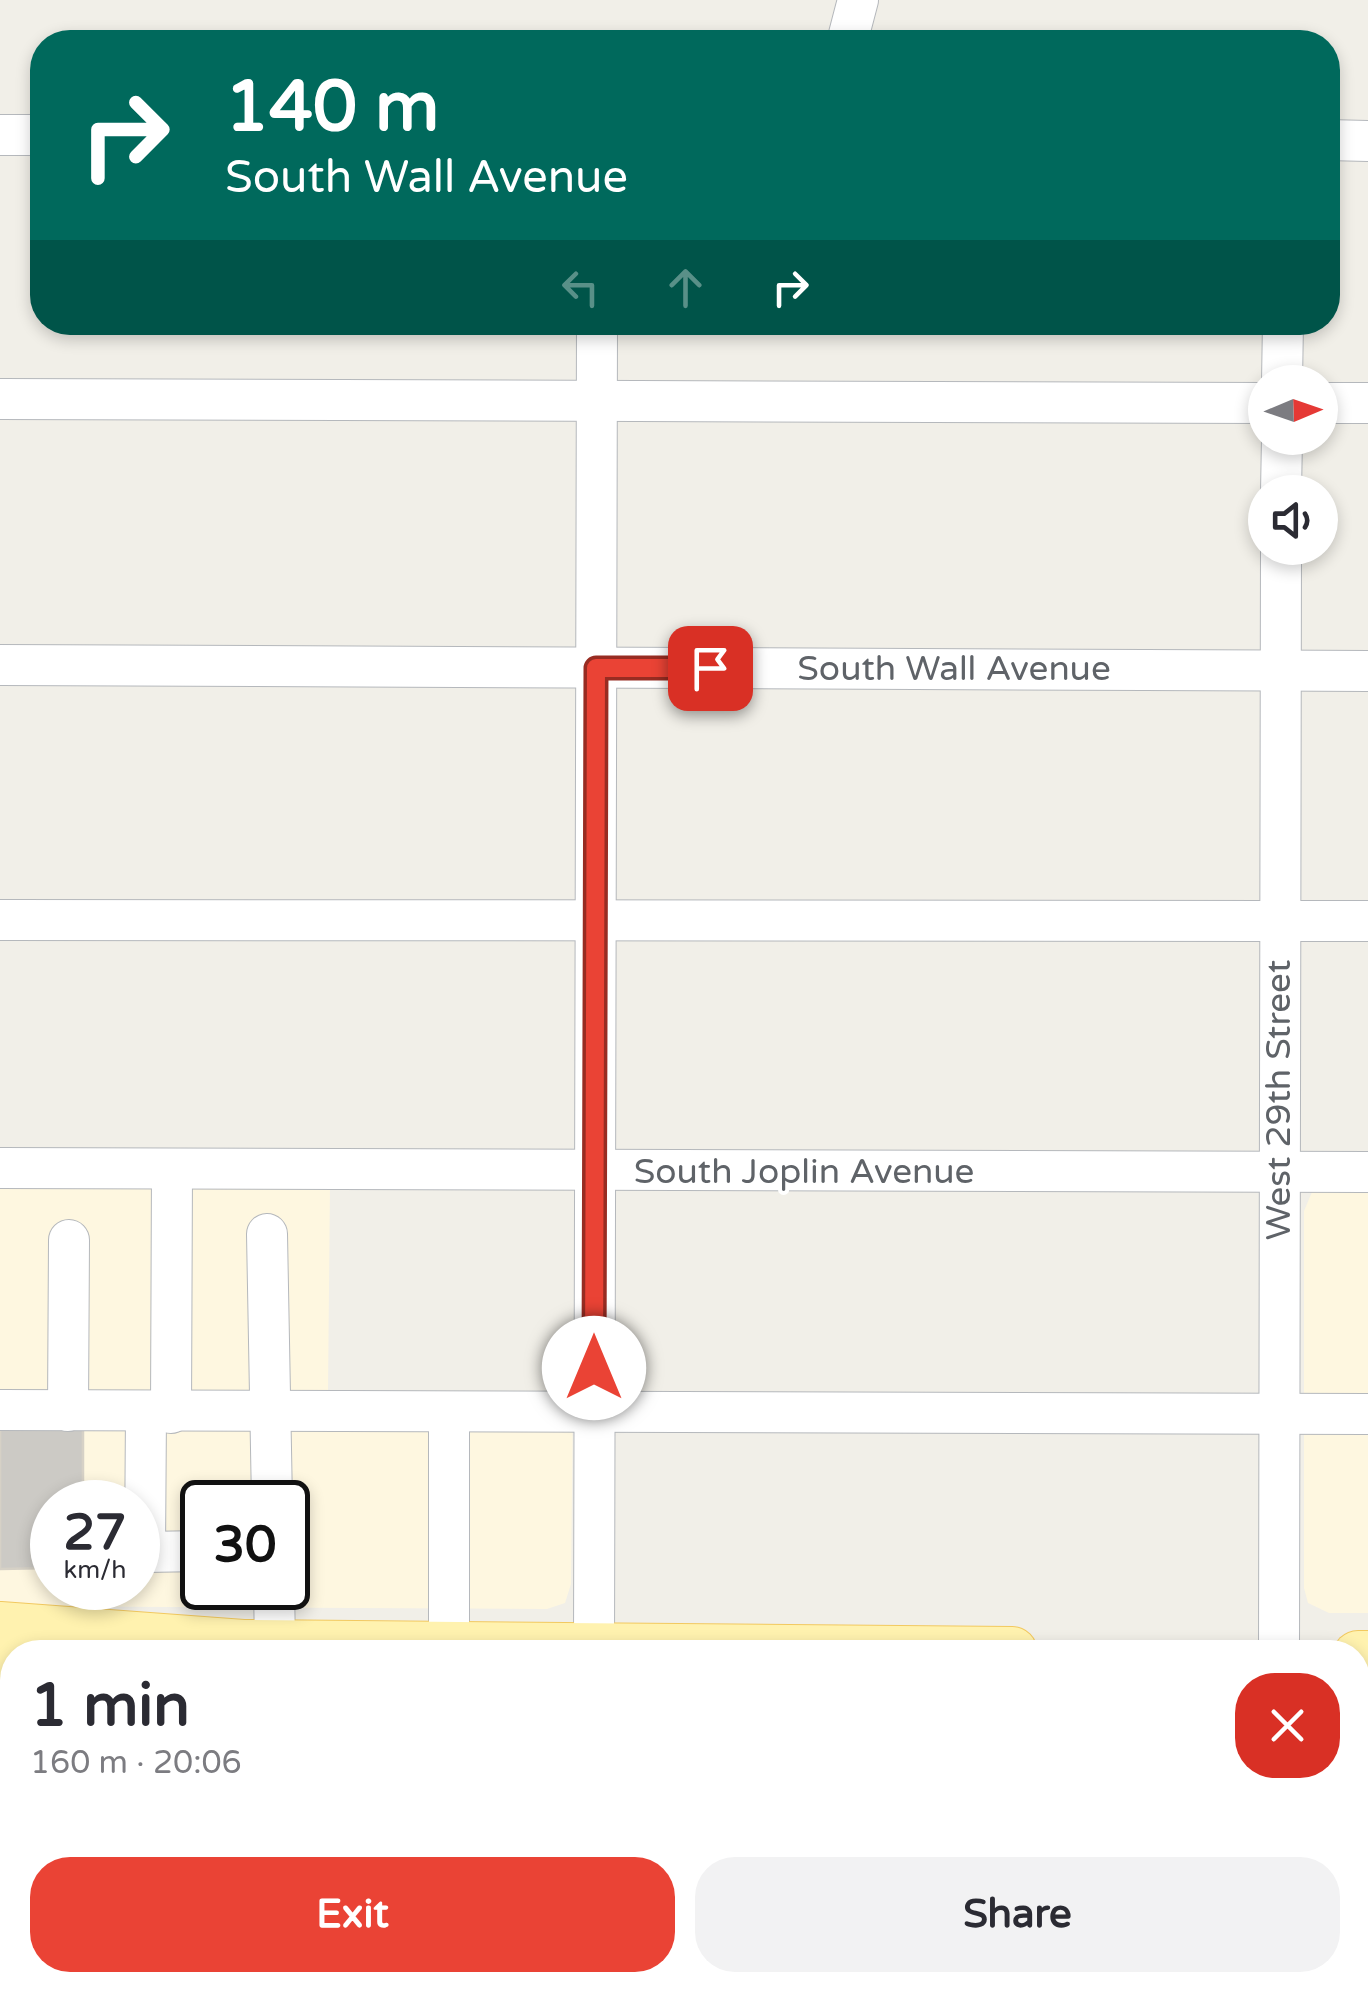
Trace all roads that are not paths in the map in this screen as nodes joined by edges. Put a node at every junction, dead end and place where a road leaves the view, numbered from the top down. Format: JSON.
{"nodes":[{"id":1,"x":858,"y":0,"type":"edge"},
{"id":2,"x":850,"y":30,"type":"edge"},
{"id":3,"x":0,"y":135,"type":"edge"},
{"id":4,"x":30,"y":135,"type":"edge"},
{"id":5,"x":1340,"y":140,"type":"edge"},
{"id":6,"x":1368,"y":140,"type":"edge"},
{"id":7,"x":597,"y":335,"type":"edge"},
{"id":8,"x":1283,"y":335,"type":"edge"},
{"id":9,"x":1282,"y":365,"type":"edge"},
{"id":10,"x":0,"y":399,"type":"edge"},
{"id":11,"x":597,"y":402,"type":"junction"},
{"id":12,"x":1338,"y":403,"type":"edge"},
{"id":13,"x":1368,"y":403,"type":"edge"},
{"id":14,"x":1248,"y":404,"type":"edge"},
{"id":15,"x":1281,"y":565,"type":"edge"},
{"id":16,"x":0,"y":666,"type":"edge"},
{"id":17,"x":596,"y":668,"type":"junction"},
{"id":18,"x":1280,"y":670,"type":"junction"},
{"id":19,"x":1368,"y":671,"type":"edge"},
{"id":20,"x":0,"y":920,"type":"edge"},
{"id":21,"x":596,"y":920,"type":"junction"},
{"id":22,"x":1279,"y":921,"type":"junction"},
{"id":23,"x":1368,"y":921,"type":"edge"},
{"id":24,"x":0,"y":1168,"type":"edge"},
{"id":25,"x":172,"y":1169,"type":"junction"},
{"id":26,"x":595,"y":1172,"type":"junction"},
{"id":27,"x":1278,"y":1172,"type":"junction"},
{"id":28,"x":1368,"y":1172,"type":"edge"},
{"id":29,"x":267,"y":1234,"type":"dead end"},
{"id":30,"x":70,"y":1240,"type":"dead end"},
{"id":31,"x":0,"y":1410,"type":"edge"},
{"id":32,"x":68,"y":1411,"type":"junction"},
{"id":33,"x":268,"y":1412,"type":"junction"},
{"id":34,"x":158,"y":1413,"type":"junction"},
{"id":35,"x":449,"y":1413,"type":"junction"},
{"id":36,"x":594,"y":1414,"type":"junction"},
{"id":37,"x":1278,"y":1414,"type":"junction"},
{"id":38,"x":1368,"y":1414,"type":"edge"},
{"id":39,"x":271,"y":1480,"type":"edge"},
{"id":40,"x":180,"y":1551,"type":"edge"},
{"id":41,"x":267,"y":1610,"type":"edge"},
{"id":42,"x":0,"y":1628,"type":"edge"},
{"id":43,"x":161,"y":1640,"type":"edge"},
{"id":44,"x":257,"y":1640,"type":"edge"},
{"id":45,"x":449,"y":1640,"type":"edge"},
{"id":46,"x":594,"y":1640,"type":"edge"},
{"id":47,"x":1279,"y":1640,"type":"edge"}],
"edges":[{"from":1,"to":2,"type":"street"},
{"from":3,"to":4,"type":"street"},
{"from":5,"to":6,"type":"street"},
{"from":7,"to":11,"type":"street"},
{"from":8,"to":9,"type":"street"},
{"from":10,"to":11,"type":"street"},
{"from":11,"to":14,"type":"street"},
{"from":11,"to":17,"type":"street"},
{"from":12,"to":13,"type":"street"},
{"from":15,"to":18,"type":"street","name":"West 29th Street"},
{"from":16,"to":17,"type":"street","name":"South Wall Avenue"},
{"from":17,"to":18,"type":"street","name":"South Wall Avenue"},
{"from":17,"to":21,"type":"street"},
{"from":18,"to":19,"type":"street","name":"South Wall Avenue"},
{"from":18,"to":22,"type":"street","name":"West 29th Street"},
{"from":20,"to":21,"type":"street"},
{"from":21,"to":22,"type":"street"},
{"from":21,"to":26,"type":"street"},
{"from":22,"to":23,"type":"street"},
{"from":22,"to":27,"type":"street","name":"West 29th Street"},
{"from":24,"to":25,"type":"street","name":"South Joplin Avenue"},
{"from":25,"to":26,"type":"street","name":"South Joplin Avenue"},
{"from":25,"to":34,"type":"street"},
{"from":26,"to":27,"type":"street","name":"South Joplin Avenue"},
{"from":26,"to":36,"type":"street"},
{"from":27,"to":28,"type":"street","name":"South Joplin Avenue"},
{"from":27,"to":37,"type":"street","name":"West 29th Street"},
{"from":29,"to":33,"type":"street"},
{"from":30,"to":32,"type":"street"},
{"from":31,"to":32,"type":"street"},
{"from":32,"to":34,"type":"street"},
{"from":33,"to":34,"type":"street"},
{"from":33,"to":35,"type":"street"},
{"from":33,"to":39,"type":"street"},
{"from":34,"to":40,"type":"street"},
{"from":35,"to":36,"type":"street"},
{"from":35,"to":45,"type":"street"},
{"from":36,"to":37,"type":"street"},
{"from":36,"to":46,"type":"street"},
{"from":37,"to":38,"type":"street"},
{"from":37,"to":47,"type":"street","name":"West 29th Street"},
{"from":41,"to":44,"type":"street"},
{"from":42,"to":43,"type":"main road"}]}
